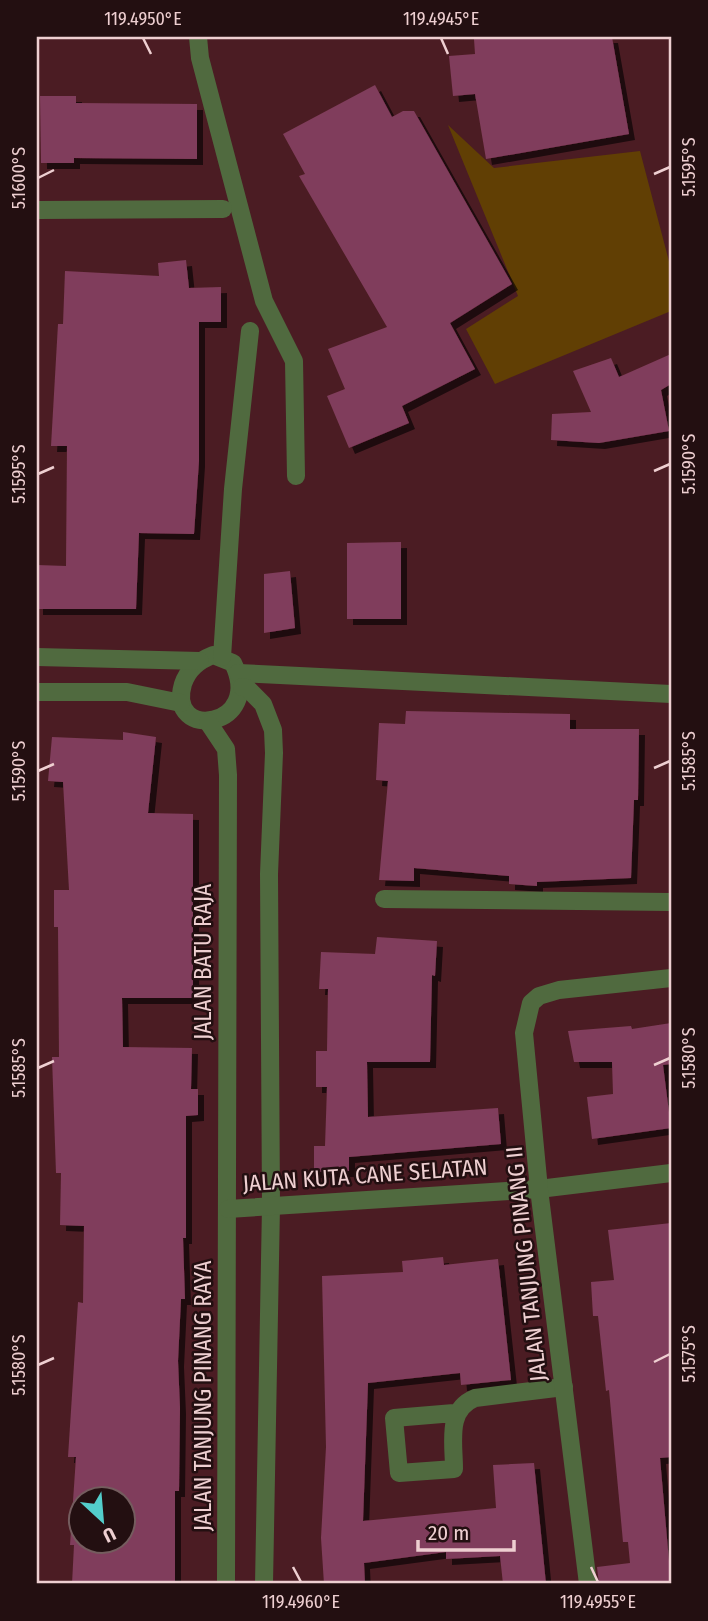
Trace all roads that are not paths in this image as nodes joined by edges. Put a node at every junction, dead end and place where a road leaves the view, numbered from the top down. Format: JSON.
{"nodes":[{"id":1,"x":198,"y":37,"type":"edge"},
{"id":2,"x":223,"y":209,"type":"dead end"},
{"id":3,"x":37,"y":210,"type":"edge"},
{"id":4,"x":250,"y":331,"type":"dead end"},
{"id":5,"x":296,"y":476,"type":"dead end"},
{"id":6,"x":37,"y":656,"type":"edge"},
{"id":7,"x":222,"y":657,"type":"junction"},
{"id":8,"x":200,"y":661,"type":"junction"},
{"id":9,"x":240,"y":680,"type":"junction"},
{"id":10,"x":37,"y":692,"type":"edge"},
{"id":11,"x":671,"y":694,"type":"edge"},
{"id":12,"x":181,"y":703,"type":"junction"},
{"id":13,"x":208,"y":722,"type":"junction"},
{"id":14,"x":384,"y":899,"type":"dead end"},
{"id":15,"x":671,"y":902,"type":"edge"},
{"id":16,"x":671,"y":978,"type":"edge"},
{"id":17,"x":671,"y":1173,"type":"edge"},
{"id":18,"x":539,"y":1189,"type":"junction"},
{"id":19,"x":271,"y":1206,"type":"junction"},
{"id":20,"x":228,"y":1209,"type":"junction"},
{"id":21,"x":564,"y":1388,"type":"junction"},
{"id":22,"x":454,"y":1413,"type":"junction"},
{"id":23,"x":226,"y":1584,"type":"edge"},
{"id":24,"x":264,"y":1584,"type":"edge"},
{"id":25,"x":588,"y":1584,"type":"edge"}],
"edges":[{"from":1,"to":5,"type":"street"},
{"from":2,"to":3,"type":"street"},
{"from":4,"to":7,"type":"street"},
{"from":6,"to":8,"type":"street"},
{"from":7,"to":8,"type":"street"},
{"from":7,"to":9,"type":"street"},
{"from":8,"to":12,"type":"street"},
{"from":9,"to":11,"type":"street"},
{"from":9,"to":13,"type":"street"},
{"from":9,"to":19,"type":"street"},
{"from":10,"to":12,"type":"street","name":"JALAN BATU RAJA"},
{"from":12,"to":13,"type":"street","name":"JALAN BATU RAJA"},
{"from":13,"to":20,"type":"street","name":"JALAN BATU RAJA"},
{"from":14,"to":15,"type":"street"},
{"from":16,"to":18,"type":"street","name":"JALAN TANJUNG PINANG II"},
{"from":17,"to":18,"type":"street","name":"JALAN KUTA CANE SELATAN"},
{"from":18,"to":19,"type":"street","name":"JALAN KUTA CANE SELATAN"},
{"from":18,"to":21,"type":"street","name":"JALAN TANJUNG PINANG II"},
{"from":19,"to":20,"type":"street","name":"JALAN KUTA CANE SELATAN"},
{"from":19,"to":24,"type":"street"},
{"from":20,"to":23,"type":"street","name":"JALAN TANJUNG PINANG RAYA"},
{"from":21,"to":22,"type":"street"},
{"from":21,"to":25,"type":"street","name":"JALAN TANJUNG PINANG II"},
{"from":22,"to":22,"type":"street"}]}
